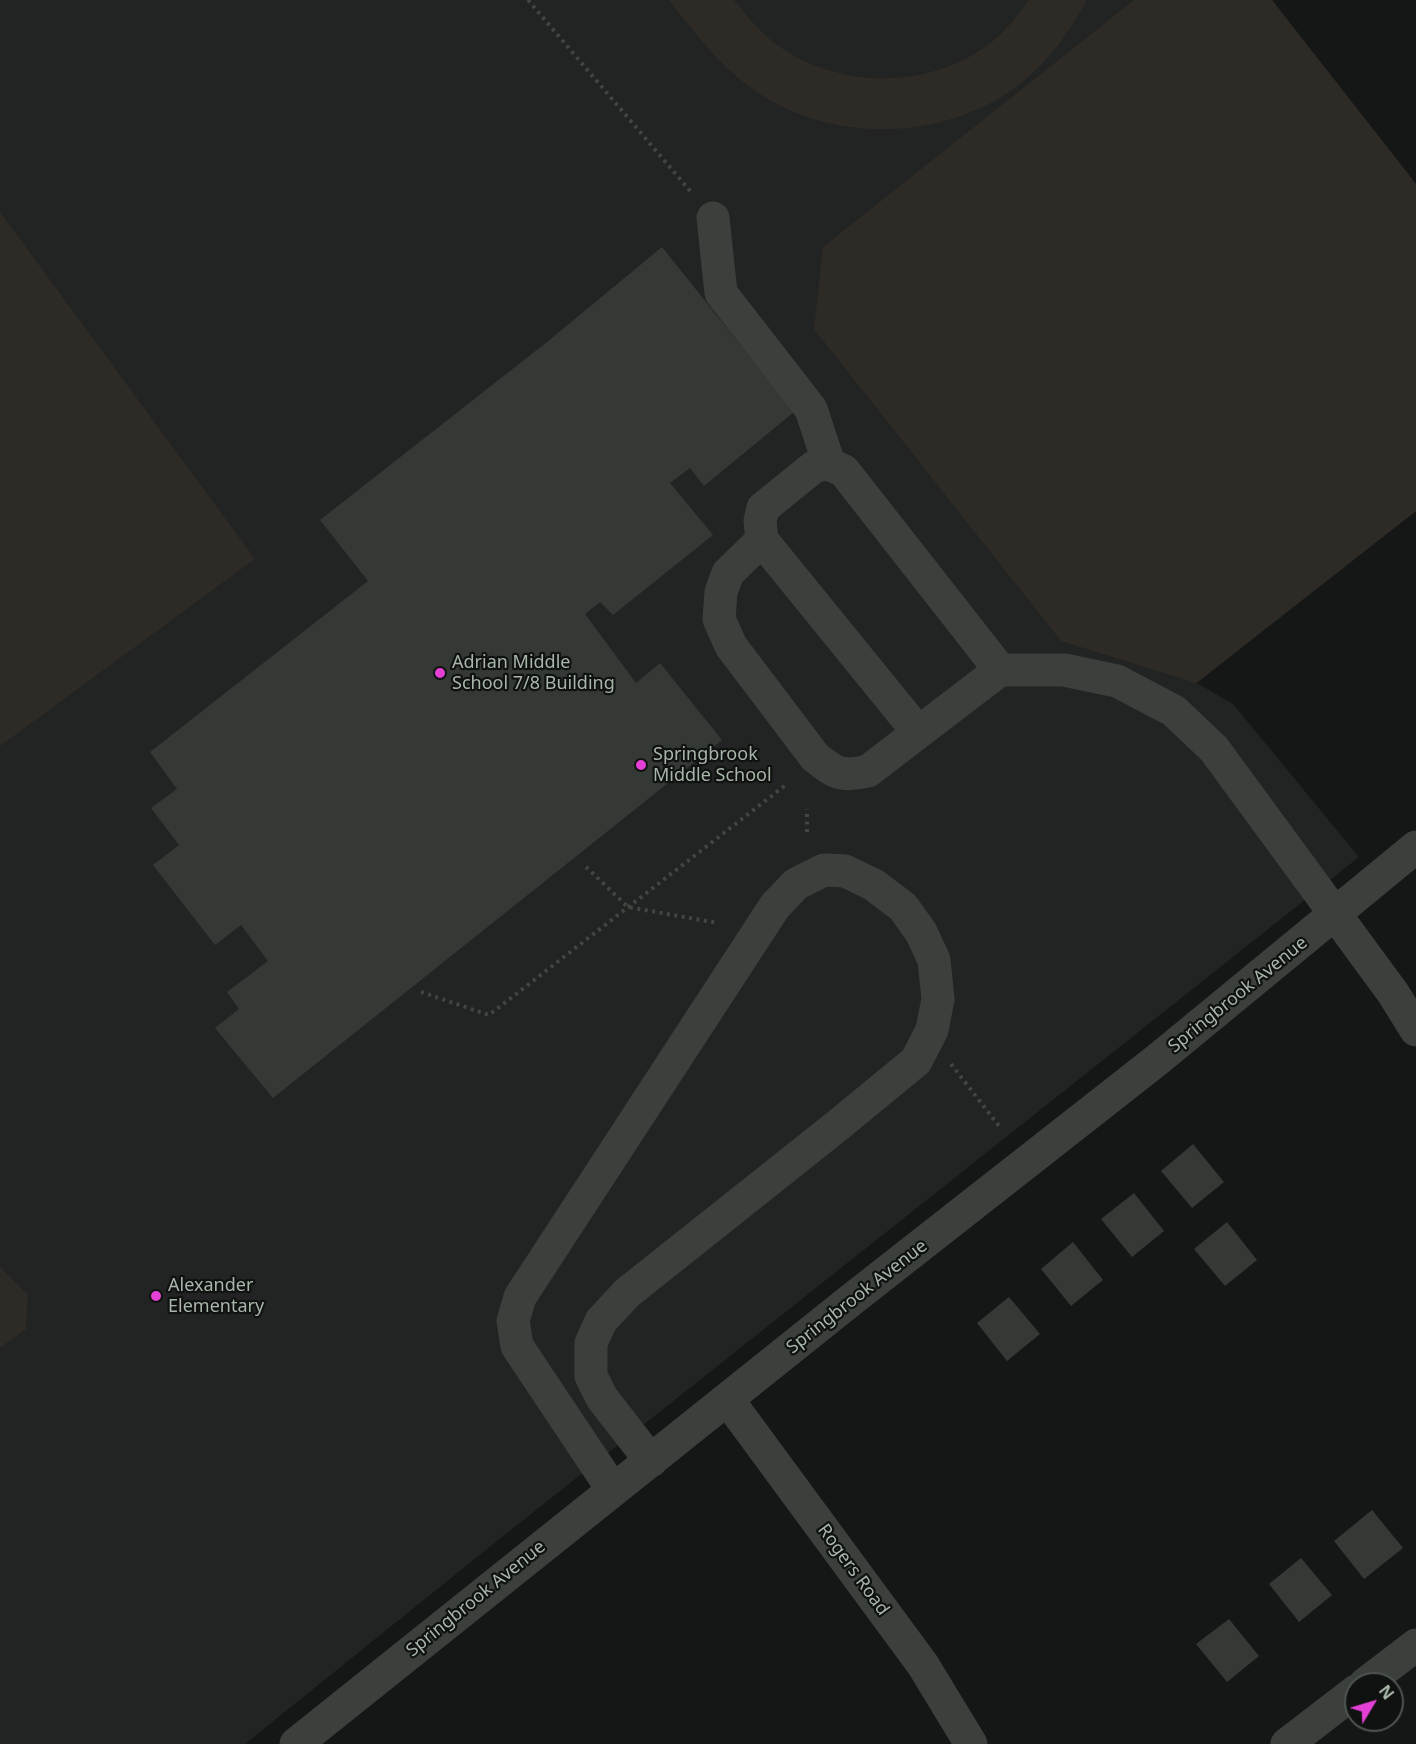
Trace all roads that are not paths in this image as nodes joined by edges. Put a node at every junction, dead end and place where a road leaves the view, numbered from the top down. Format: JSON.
{"nodes":[{"id":1,"x":713,"y":218,"type":"road end"},
{"id":2,"x":829,"y":464,"type":"junction"},
{"id":3,"x":762,"y":540,"type":"junction"},
{"id":4,"x":1000,"y":670,"type":"junction"},
{"id":5,"x":918,"y":732,"type":"junction"},
{"id":6,"x":1416,"y":847,"type":"edge"},
{"id":7,"x":1336,"y":914,"type":"junction"},
{"id":8,"x":1416,"y":1030,"type":"edge"},
{"id":9,"x":728,"y":1400,"type":"junction"},
{"id":10,"x":651,"y":1461,"type":"junction"},
{"id":11,"x":613,"y":1490,"type":"junction"},
{"id":12,"x":1416,"y":1645,"type":"edge"},
{"id":13,"x":1381,"y":1672,"type":"edge"},
{"id":14,"x":1344,"y":1700,"type":"edge"},
{"id":15,"x":296,"y":1744,"type":"edge"},
{"id":16,"x":971,"y":1744,"type":"edge"},
{"id":17,"x":1287,"y":1744,"type":"edge"}],
"edges":[{"from":1,"to":2,"type":"street"},
{"from":2,"to":3,"type":"street"},
{"from":2,"to":4,"type":"street"},
{"from":3,"to":5,"type":"street"},
{"from":3,"to":5,"type":"street"},
{"from":4,"to":5,"type":"street"},
{"from":4,"to":7,"type":"street"},
{"from":6,"to":7,"type":"street","name":"Springbrook Avenue"},
{"from":7,"to":8,"type":"street"},
{"from":7,"to":9,"type":"street","name":"Springbrook Avenue"},
{"from":9,"to":10,"type":"street","name":"Springbrook Avenue"},
{"from":9,"to":16,"type":"street","name":"Rogers Road"},
{"from":10,"to":11,"type":"street","name":"Springbrook Avenue"},
{"from":10,"to":11,"type":"street"},
{"from":11,"to":15,"type":"street","name":"Springbrook Avenue"},
{"from":12,"to":13,"type":"street"},
{"from":14,"to":17,"type":"street"}]}
